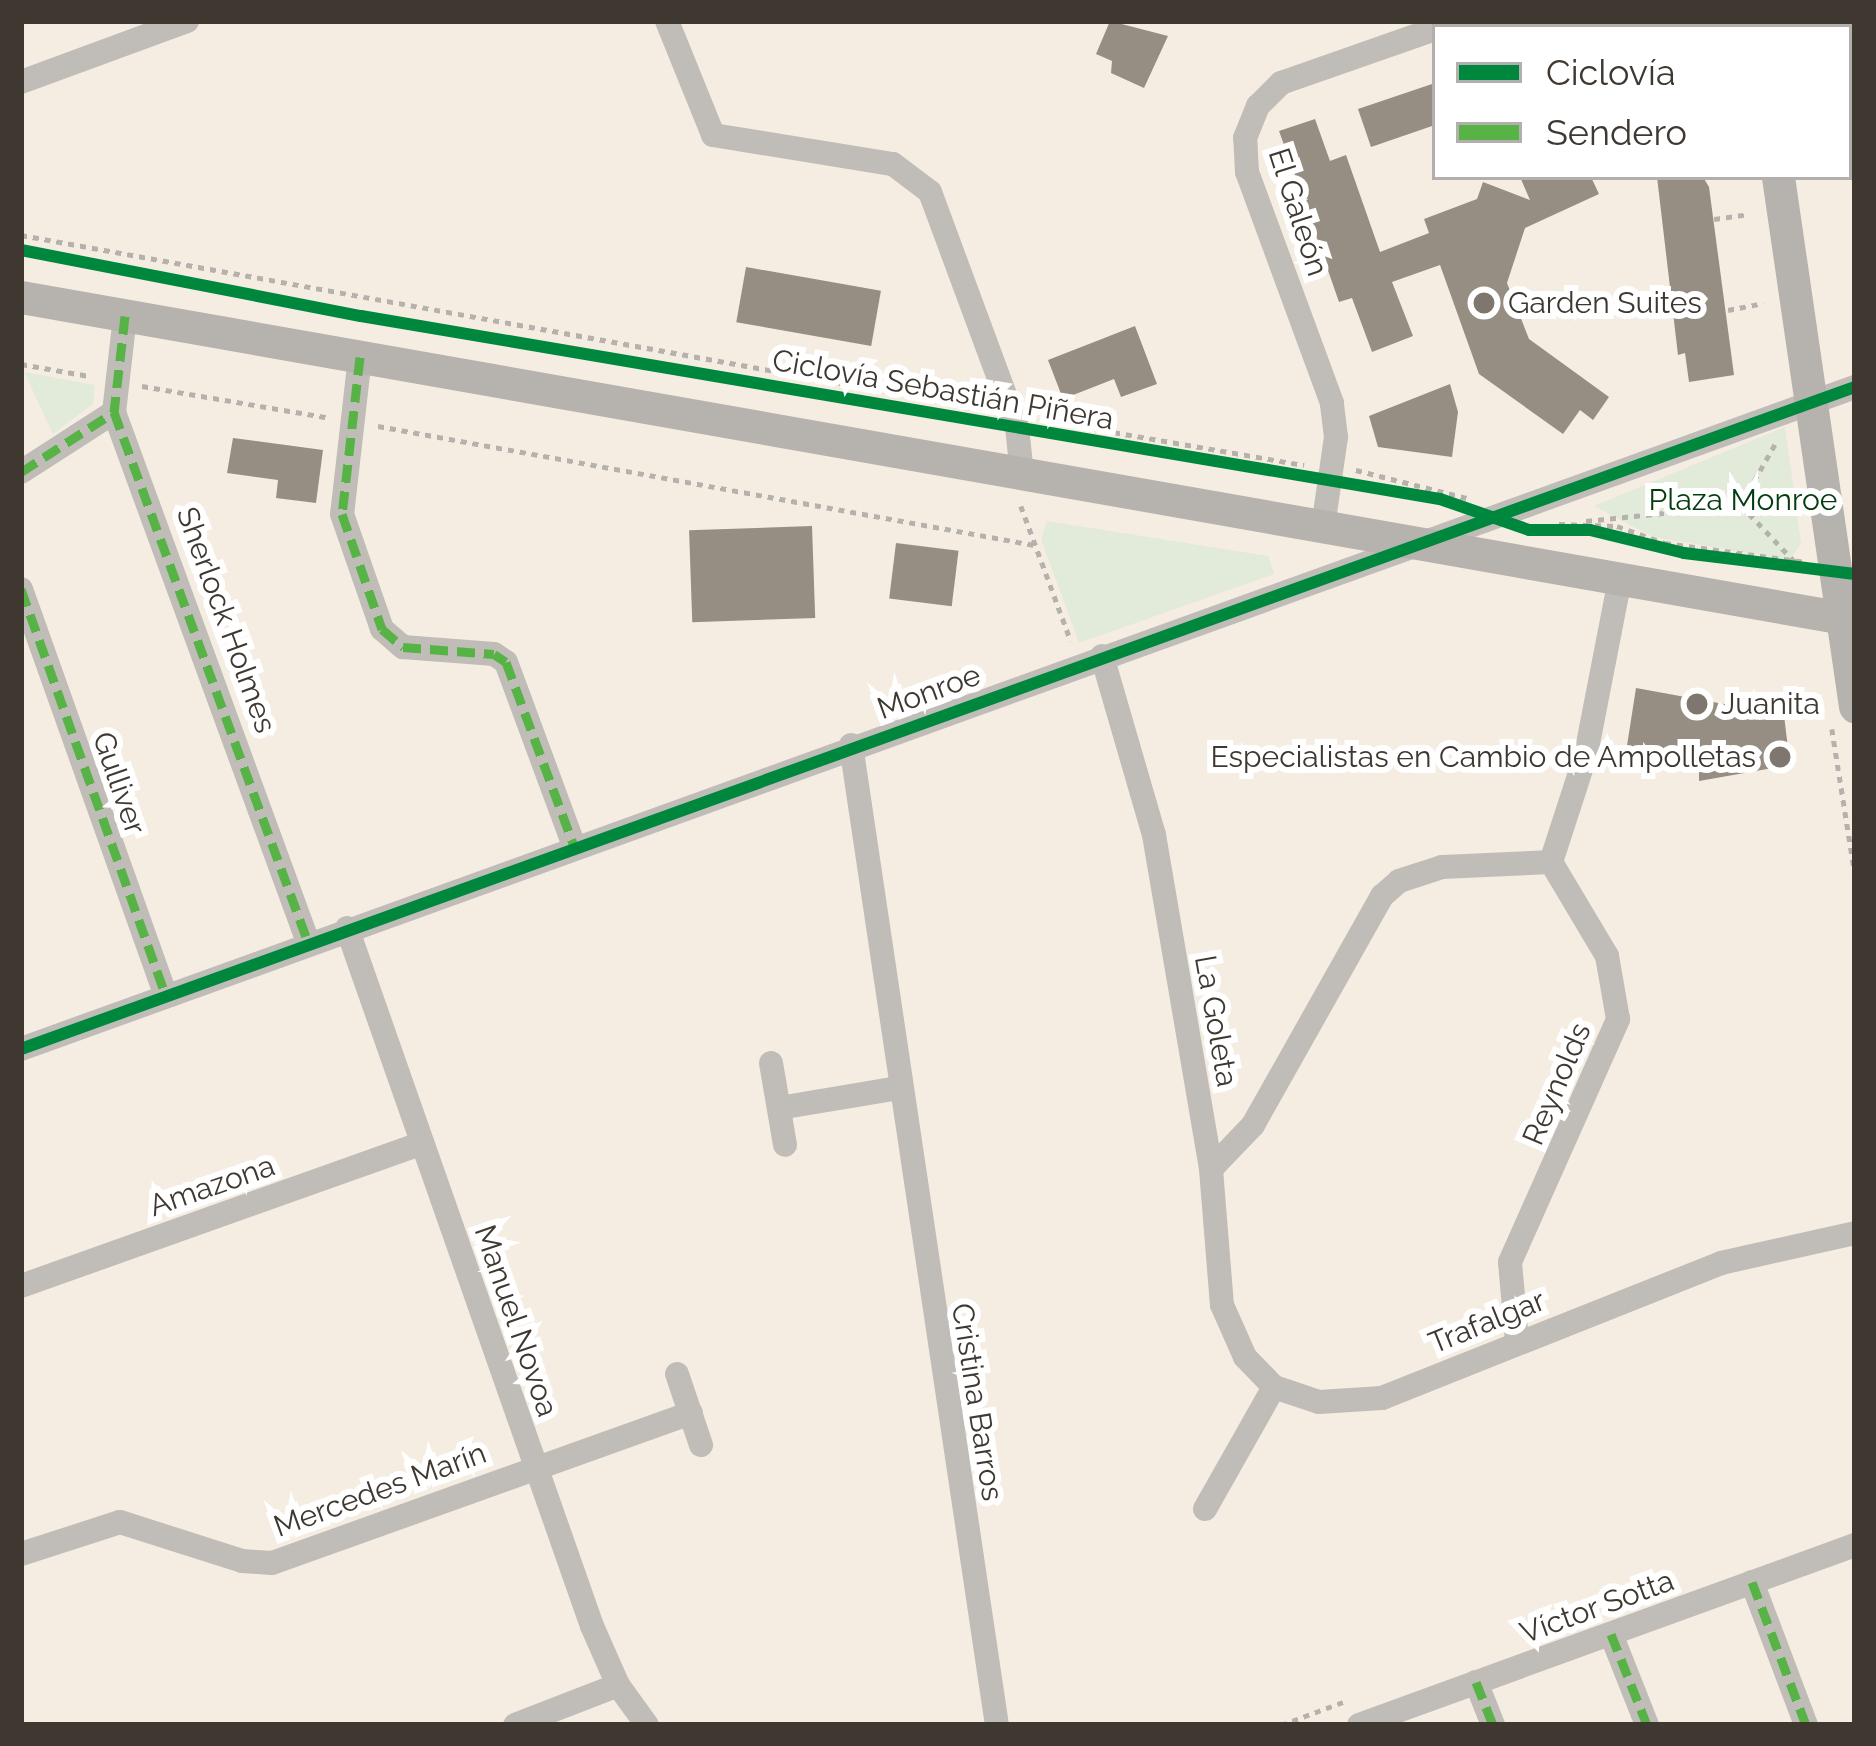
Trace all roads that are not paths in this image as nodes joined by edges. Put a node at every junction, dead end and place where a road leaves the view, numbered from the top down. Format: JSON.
{"nodes":[{"id":1,"x":187,"y":21,"type":"edge"},
{"id":2,"x":667,"y":21,"type":"edge"},
{"id":3,"x":1432,"y":30,"type":"edge"},
{"id":4,"x":21,"y":82,"type":"edge"},
{"id":5,"x":1778,"y":180,"type":"edge"},
{"id":6,"x":21,"y":297,"type":"edge"},
{"id":7,"x":125,"y":316,"type":"junction"},
{"id":8,"x":360,"y":358,"type":"junction"},
{"id":9,"x":1855,"y":387,"type":"edge"},
{"id":10,"x":114,"y":412,"type":"junction"},
{"id":11,"x":1797,"y":412,"type":"junction"},
{"id":12,"x":21,"y":472,"type":"edge"},
{"id":13,"x":1015,"y":473,"type":"junction"},
{"id":14,"x":1323,"y":527,"type":"junction"},
{"id":15,"x":1414,"y":543,"type":"junction"},
{"id":16,"x":1620,"y":579,"type":"junction"},
{"id":17,"x":21,"y":589,"type":"edge"},
{"id":18,"x":1848,"y":619,"type":"edge"},
{"id":19,"x":1091,"y":660,"type":"junction"},
{"id":20,"x":1842,"y":708,"type":"edge"},
{"id":21,"x":851,"y":745,"type":"junction"},
{"id":22,"x":574,"y":846,"type":"junction"},
{"id":23,"x":1551,"y":862,"type":"junction"},
{"id":24,"x":347,"y":928,"type":"junction"},
{"id":25,"x":308,"y":942,"type":"junction"},
{"id":26,"x":166,"y":996,"type":"junction"},
{"id":27,"x":21,"y":1049,"type":"edge"},
{"id":28,"x":771,"y":1063,"type":"dead end"},
{"id":29,"x":899,"y":1088,"type":"junction"},
{"id":30,"x":778,"y":1108,"type":"junction"},
{"id":31,"x":422,"y":1143,"type":"junction"},
{"id":32,"x":785,"y":1145,"type":"dead end"},
{"id":33,"x":1210,"y":1169,"type":"junction"},
{"id":34,"x":1855,"y":1233,"type":"edge"},
{"id":35,"x":21,"y":1286,"type":"edge"},
{"id":36,"x":1517,"y":1341,"type":"junction"},
{"id":37,"x":677,"y":1374,"type":"dead end"},
{"id":38,"x":1274,"y":1388,"type":"junction"},
{"id":39,"x":691,"y":1413,"type":"junction"},
{"id":40,"x":701,"y":1445,"type":"dead end"},
{"id":41,"x":535,"y":1466,"type":"junction"},
{"id":42,"x":1205,"y":1509,"type":"dead end"},
{"id":43,"x":1855,"y":1545,"type":"edge"},
{"id":44,"x":21,"y":1554,"type":"edge"},
{"id":45,"x":1752,"y":1582,"type":"junction"},
{"id":46,"x":1612,"y":1634,"type":"junction"},
{"id":47,"x":1476,"y":1682,"type":"junction"},
{"id":48,"x":618,"y":1685,"type":"junction"},
{"id":49,"x":515,"y":1725,"type":"edge"},
{"id":50,"x":647,"y":1725,"type":"edge"},
{"id":51,"x":997,"y":1725,"type":"edge"},
{"id":52,"x":1359,"y":1725,"type":"edge"},
{"id":53,"x":1493,"y":1725,"type":"edge"},
{"id":54,"x":1647,"y":1725,"type":"edge"},
{"id":55,"x":1806,"y":1725,"type":"edge"}],
"edges":[{"from":1,"to":4,"type":"street"},
{"from":2,"to":13,"type":"street"},
{"from":3,"to":14,"type":"street","name":"El Galeón"},
{"from":5,"to":11,"type":"main road"},
{"from":6,"to":7,"type":"main road"},
{"from":7,"to":8,"type":"main road"},
{"from":7,"to":10,"type":"street","name":"Sherlock Holmes"},
{"from":8,"to":13,"type":"main road"},
{"from":8,"to":22,"type":"street"},
{"from":9,"to":11,"type":"street","name":"Monroe"},
{"from":10,"to":12,"type":"street"},
{"from":10,"to":25,"type":"street","name":"Sherlock Holmes"},
{"from":11,"to":15,"type":"street","name":"Monroe"},
{"from":11,"to":18,"type":"main road"},
{"from":13,"to":14,"type":"main road"},
{"from":14,"to":15,"type":"main road"},
{"from":15,"to":16,"type":"main road"},
{"from":15,"to":19,"type":"street","name":"Monroe"},
{"from":16,"to":18,"type":"main road"},
{"from":16,"to":23,"type":"street"},
{"from":17,"to":26,"type":"street","name":"Gulliver"},
{"from":18,"to":20,"type":"main road"},
{"from":19,"to":21,"type":"street","name":"Monroe"},
{"from":19,"to":33,"type":"street","name":"La Goleta"},
{"from":21,"to":22,"type":"street","name":"Monroe"},
{"from":21,"to":29,"type":"street","name":"Cristina Barros"},
{"from":22,"to":24,"type":"street","name":"Monroe"},
{"from":23,"to":33,"type":"street"},
{"from":23,"to":36,"type":"street","name":"Reynolds"},
{"from":24,"to":25,"type":"street","name":"Monroe"},
{"from":24,"to":31,"type":"street","name":"Manuel Novoa"},
{"from":25,"to":26,"type":"street","name":"Monroe"},
{"from":26,"to":27,"type":"street","name":"Monroe"},
{"from":28,"to":30,"type":"street"},
{"from":29,"to":30,"type":"street"},
{"from":29,"to":51,"type":"street","name":"Cristina Barros"},
{"from":30,"to":32,"type":"street"},
{"from":31,"to":35,"type":"street","name":"Amazona"},
{"from":31,"to":41,"type":"street","name":"Manuel Novoa"},
{"from":33,"to":38,"type":"street","name":"La Goleta"},
{"from":34,"to":36,"type":"street","name":"Trafalgar"},
{"from":36,"to":38,"type":"street","name":"Trafalgar"},
{"from":37,"to":39,"type":"street"},
{"from":38,"to":42,"type":"street"},
{"from":39,"to":40,"type":"street"},
{"from":39,"to":41,"type":"street","name":"Mercedes Marín"},
{"from":41,"to":44,"type":"street","name":"Mercedes Marín"},
{"from":41,"to":48,"type":"street","name":"Manuel Novoa"},
{"from":43,"to":45,"type":"street","name":"Víctor Sotta"},
{"from":45,"to":46,"type":"street","name":"Víctor Sotta"},
{"from":45,"to":55,"type":"street"},
{"from":46,"to":47,"type":"street","name":"Víctor Sotta"},
{"from":46,"to":54,"type":"street"},
{"from":47,"to":52,"type":"street","name":"Víctor Sotta"},
{"from":47,"to":53,"type":"street"},
{"from":48,"to":49,"type":"street"},
{"from":48,"to":50,"type":"street","name":"Manuel Novoa"}]}
